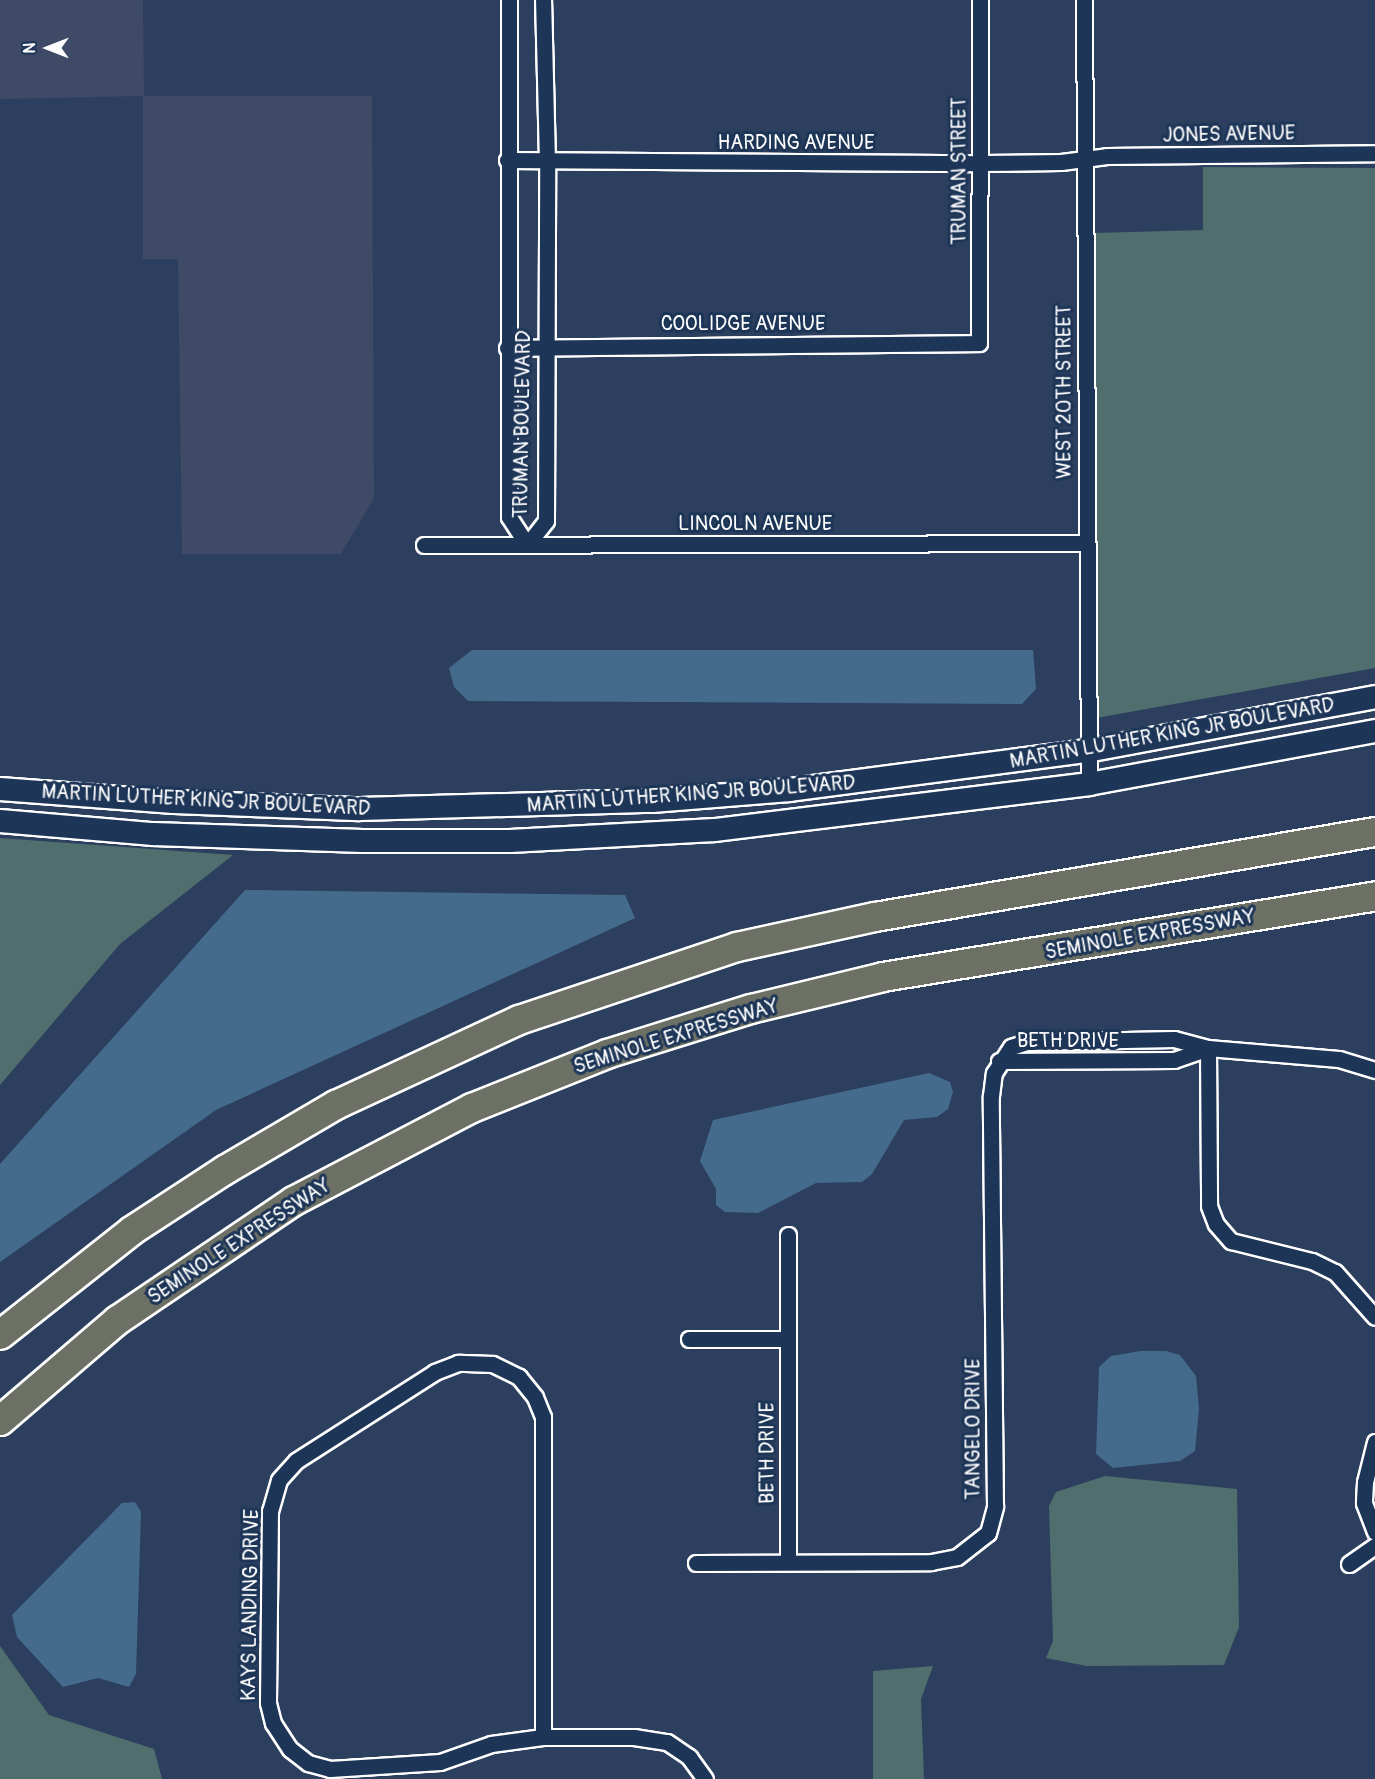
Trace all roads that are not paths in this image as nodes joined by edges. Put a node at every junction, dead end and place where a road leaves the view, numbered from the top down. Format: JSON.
{"nodes":[{"id":1,"x":509,"y":0,"type":"edge"},
{"id":2,"x":543,"y":0,"type":"edge"},
{"id":3,"x":980,"y":0,"type":"edge"},
{"id":4,"x":1084,"y":0,"type":"edge"},
{"id":5,"x":1375,"y":153,"type":"edge"},
{"id":6,"x":1084,"y":159,"type":"junction"},
{"id":7,"x":507,"y":160,"type":"junction"},
{"id":8,"x":547,"y":161,"type":"junction"},
{"id":9,"x":980,"y":163,"type":"junction"},
{"id":10,"x":979,"y":343,"type":"joint"},
{"id":11,"x":545,"y":345,"type":"junction"},
{"id":12,"x":507,"y":348,"type":"junction"},
{"id":13,"x":1086,"y":543,"type":"junction"},
{"id":14,"x":424,"y":545,"type":"dead end"},
{"id":15,"x":527,"y":545,"type":"junction"},
{"id":16,"x":1375,"y":697,"type":"edge"},
{"id":17,"x":1375,"y":731,"type":"edge"},
{"id":18,"x":1087,"y":751,"type":"junction"},
{"id":19,"x":1089,"y":784,"type":"junction"},
{"id":20,"x":0,"y":789,"type":"edge"},
{"id":21,"x":49,"y":793,"type":"junction"},
{"id":22,"x":0,"y":821,"type":"edge"},
{"id":23,"x":46,"y":825,"type":"junction"},
{"id":24,"x":1375,"y":832,"type":"edge"},
{"id":25,"x":1375,"y":896,"type":"edge"},
{"id":26,"x":1208,"y":1048,"type":"junction"},
{"id":27,"x":999,"y":1061,"type":"junction"},
{"id":28,"x":1375,"y":1070,"type":"edge"},
{"id":29,"x":788,"y":1235,"type":"dead end"},
{"id":30,"x":1375,"y":1317,"type":"edge"},
{"id":31,"x":0,"y":1335,"type":"edge"},
{"id":32,"x":689,"y":1339,"type":"dead end"},
{"id":33,"x":788,"y":1339,"type":"junction"},
{"id":34,"x":0,"y":1421,"type":"edge"},
{"id":35,"x":1375,"y":1442,"type":"edge"},
{"id":36,"x":1375,"y":1532,"type":"edge"},
{"id":37,"x":1375,"y":1546,"type":"edge"},
{"id":38,"x":788,"y":1562,"type":"junction"},
{"id":39,"x":696,"y":1563,"type":"dead end"},
{"id":40,"x":1349,"y":1564,"type":"dead end"},
{"id":41,"x":543,"y":1737,"type":"junction"},
{"id":42,"x":705,"y":1779,"type":"edge"}],
"edges":[{"from":1,"to":7,"type":"street","name":"TRUMAN BOULEVARD"},
{"from":2,"to":8,"type":"street","name":"TRUMAN BOULEVARD"},
{"from":3,"to":9,"type":"street","name":"TRUMAN STREET"},
{"from":4,"to":6,"type":"street","name":"WEST 20TH STREET"},
{"from":5,"to":6,"type":"street","name":"JONES AVENUE"},
{"from":6,"to":9,"type":"street","name":"HARDING AVENUE"},
{"from":6,"to":13,"type":"street","name":"WEST 20TH STREET"},
{"from":7,"to":8,"type":"street","name":"HARDING AVENUE"},
{"from":7,"to":12,"type":"street","name":"TRUMAN BOULEVARD"},
{"from":8,"to":9,"type":"street","name":"HARDING AVENUE"},
{"from":8,"to":11,"type":"street","name":"TRUMAN BOULEVARD"},
{"from":9,"to":10,"type":"street","name":"TRUMAN STREET"},
{"from":10,"to":11,"type":"street","name":"COOLIDGE AVENUE"},
{"from":11,"to":12,"type":"street","name":"COOLIDGE AVENUE"},
{"from":11,"to":15,"type":"street","name":"TRUMAN BOULEVARD"},
{"from":12,"to":15,"type":"street","name":"TRUMAN BOULEVARD"},
{"from":13,"to":15,"type":"street","name":"LINCOLN AVENUE"},
{"from":13,"to":18,"type":"street","name":"WEST 20TH STREET"},
{"from":14,"to":15,"type":"street","name":"LINCOLN AVENUE"},
{"from":16,"to":18,"type":"main road","name":"MARTIN LUTHER KING JR BOULEVARD"},
{"from":17,"to":19,"type":"main road","name":"MARTIN LUTHER KING JR BOULEVARD"},
{"from":18,"to":19,"type":"street","name":"WEST 20TH STREET"},
{"from":18,"to":21,"type":"main road","name":"MARTIN LUTHER KING JR BOULEVARD"},
{"from":19,"to":23,"type":"main road","name":"MARTIN LUTHER KING JR BOULEVARD"},
{"from":20,"to":21,"type":"main road","name":"MARTIN LUTHER KING JR BOULEVARD"},
{"from":21,"to":23,"type":"main road"},
{"from":22,"to":23,"type":"main road","name":"MARTIN LUTHER KING JR BOULEVARD"},
{"from":24,"to":31,"type":"highway"},
{"from":25,"to":34,"type":"highway","name":"SEMINOLE EXPRESSWAY"},
{"from":26,"to":27,"type":"street","name":"BETH DRIVE"},
{"from":26,"to":27,"type":"street","name":"BETH DRIVE"},
{"from":26,"to":28,"type":"street","name":"BETH DRIVE"},
{"from":26,"to":30,"type":"street"},
{"from":27,"to":38,"type":"street","name":"TANGELO DRIVE"},
{"from":29,"to":33,"type":"street","name":"BETH DRIVE"},
{"from":32,"to":33,"type":"street"},
{"from":33,"to":38,"type":"street","name":"BETH DRIVE"},
{"from":35,"to":36,"type":"street"},
{"from":37,"to":40,"type":"street"},
{"from":38,"to":39,"type":"street","name":"TANGELO DRIVE"},
{"from":41,"to":41,"type":"street","name":"KAYS LANDING DRIVE"},
{"from":41,"to":42,"type":"street","name":"KAYS LANDING DRIVE"}]}
